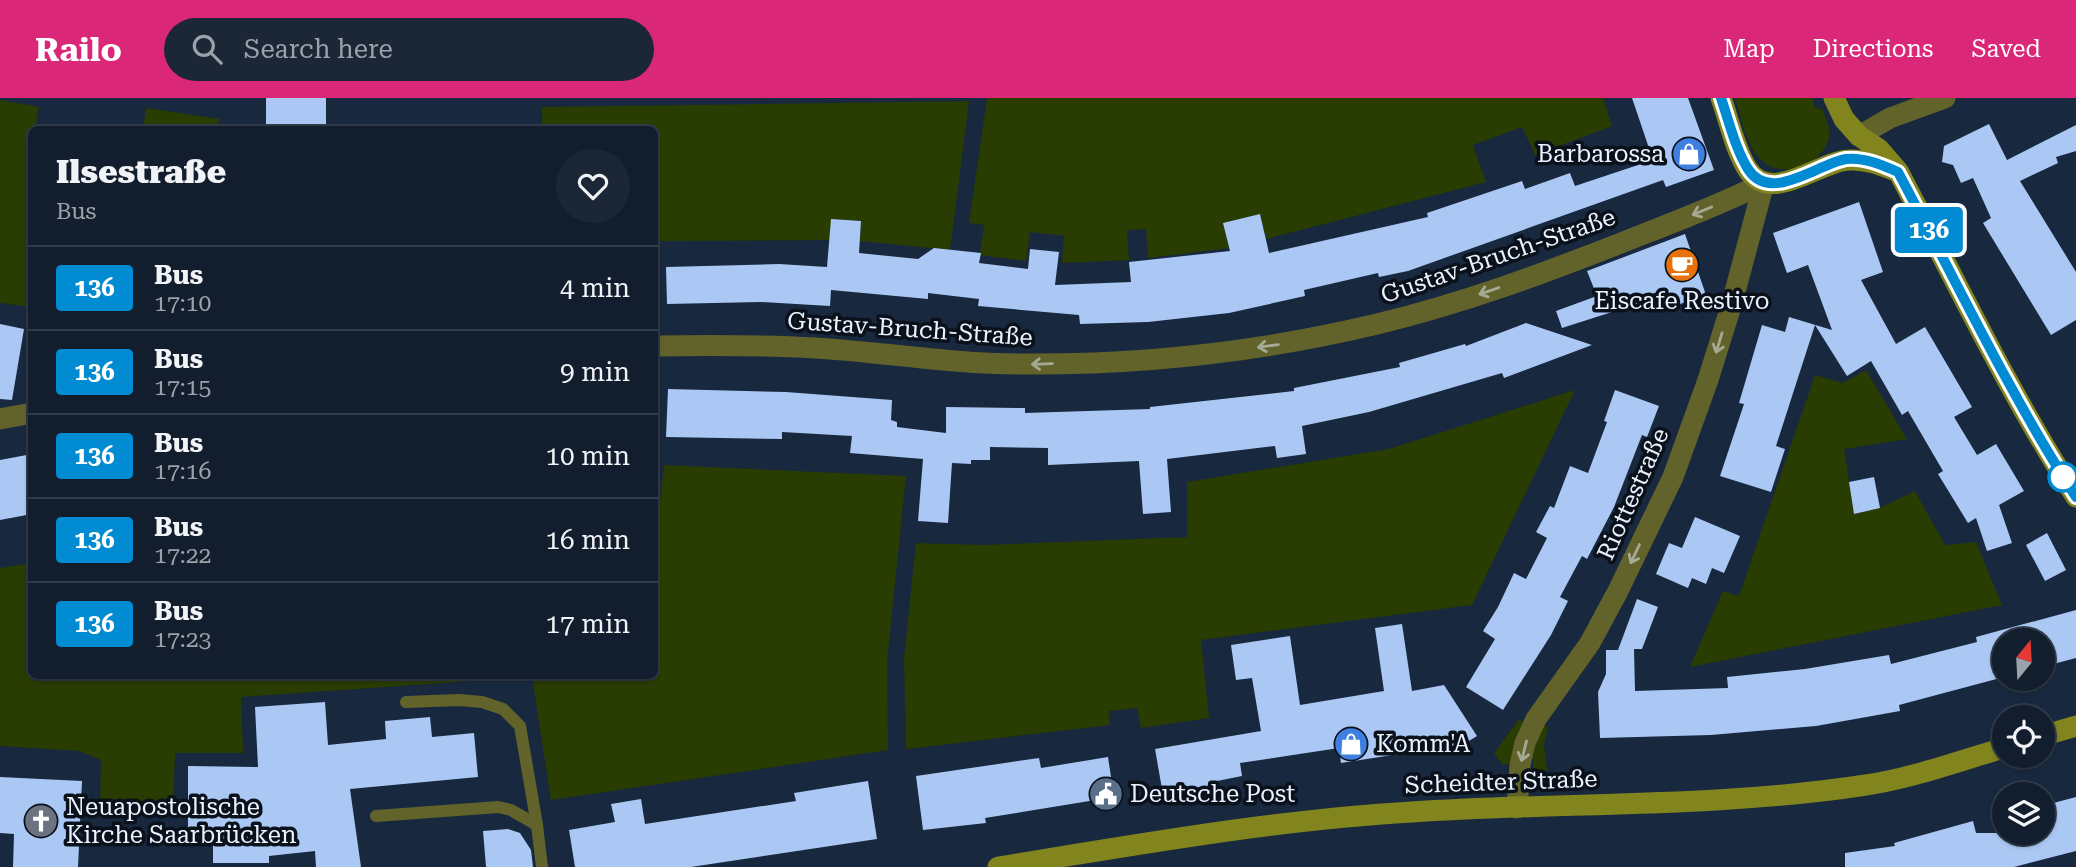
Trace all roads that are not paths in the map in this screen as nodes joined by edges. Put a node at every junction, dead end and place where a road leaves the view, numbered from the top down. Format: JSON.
{"nodes":[{"id":1,"x":1721,"y":98,"type":"edge"},
{"id":2,"x":1835,"y":98,"type":"edge"},
{"id":3,"x":1945,"y":98,"type":"edge"},
{"id":4,"x":1859,"y":136,"type":"junction"},
{"id":5,"x":1846,"y":159,"type":"junction"},
{"id":6,"x":1898,"y":172,"type":"junction"},
{"id":7,"x":1764,"y":183,"type":"junction"},
{"id":8,"x":658,"y":346,"type":"edge"},
{"id":9,"x":28,"y":414,"type":"edge"},
{"id":10,"x":0,"y":419,"type":"edge"},
{"id":11,"x":2076,"y":497,"type":"edge"},
{"id":12,"x":406,"y":702,"type":"dead end"},
{"id":13,"x":2076,"y":726,"type":"edge"},
{"id":14,"x":2055,"y":732,"type":"edge"},
{"id":15,"x":1992,"y":752,"type":"edge"},
{"id":16,"x":1517,"y":808,"type":"junction"},
{"id":17,"x":376,"y":816,"type":"dead end"},
{"id":18,"x":537,"y":825,"type":"junction"},
{"id":19,"x":1063,"y":862,"type":"edge"},
{"id":20,"x":542,"y":867,"type":"edge"},
{"id":21,"x":998,"y":867,"type":"edge"}],
"edges":[{"from":1,"to":7,"type":"main road"},
{"from":2,"to":4,"type":"main road"},
{"from":3,"to":4,"type":"street"},
{"from":4,"to":5,"type":"main road"},
{"from":4,"to":6,"type":"main road"},
{"from":5,"to":6,"type":"main road"},
{"from":5,"to":7,"type":"main road"},
{"from":6,"to":11,"type":"main road"},
{"from":7,"to":8,"type":"street","name":"Gustav-Bruch-Straße","one_way":true},
{"from":7,"to":16,"type":"street","name":"Riottestraße","one_way":true},
{"from":9,"to":10,"type":"street"},
{"from":12,"to":18,"type":"lane"},
{"from":13,"to":14,"type":"main road"},
{"from":15,"to":16,"type":"main road","name":"Scheidter Straße"},
{"from":16,"to":19,"type":"main road","name":"Scheidter Straße"},
{"from":17,"to":18,"type":"lane"},
{"from":18,"to":20,"type":"lane"},
{"from":19,"to":21,"type":"main road","name":"Scheidter Straße"}]}
